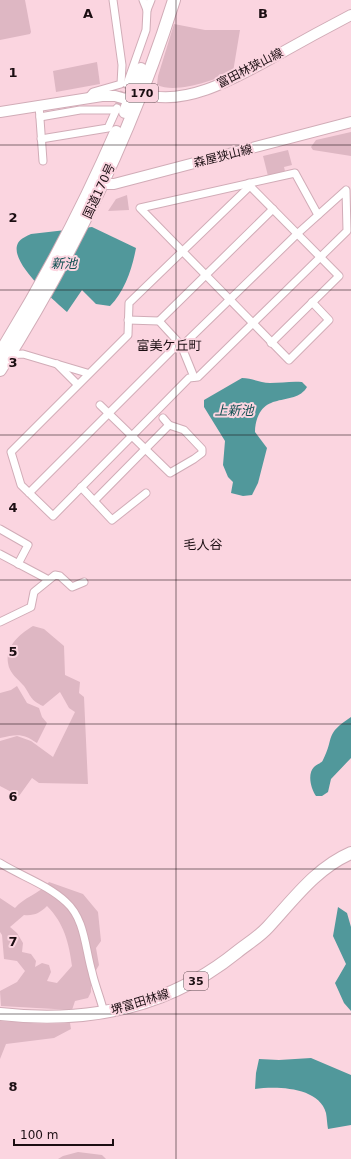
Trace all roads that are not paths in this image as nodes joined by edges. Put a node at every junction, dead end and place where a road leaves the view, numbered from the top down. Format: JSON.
{"nodes":[{"id":1,"x":113,"y":0,"type":"edge"},
{"id":2,"x":144,"y":0,"type":"edge"},
{"id":3,"x":151,"y":0,"type":"edge"},
{"id":4,"x":165,"y":0,"type":"edge"},
{"id":5,"x":174,"y":0,"type":"edge"},
{"id":6,"x":146,"y":10,"type":"junction"},
{"id":7,"x":351,"y":15,"type":"edge"},
{"id":8,"x":135,"y":57,"type":"junction"},
{"id":9,"x":122,"y":65,"type":"junction"},
{"id":10,"x":127,"y":84,"type":"tunnel mouth"},
{"id":11,"x":141,"y":93,"type":"junction"},
{"id":12,"x":88,"y":98,"type":"junction"},
{"id":13,"x":130,"y":100,"type":"junction"},
{"id":14,"x":39,"y":105,"type":"junction"},
{"id":15,"x":0,"y":112,"type":"edge"},
{"id":16,"x":40,"y":117,"type":"junction"},
{"id":17,"x":351,"y":122,"type":"edge"},
{"id":18,"x":41,"y":139,"type":"junction"},
{"id":19,"x":43,"y":161,"type":"dead end"},
{"id":20,"x":99,"y":181,"type":"junction"},
{"id":21,"x":250,"y":184,"type":"junction"},
{"id":22,"x":273,"y":209,"type":"junction"},
{"id":23,"x":318,"y":215,"type":"junction"},
{"id":24,"x":297,"y":233,"type":"junction"},
{"id":25,"x":182,"y":251,"type":"junction"},
{"id":26,"x":321,"y":257,"type":"junction"},
{"id":27,"x":206,"y":275,"type":"junction"},
{"id":28,"x":230,"y":300,"type":"junction"},
{"id":29,"x":312,"y":302,"type":"junction"},
{"id":30,"x":128,"y":320,"type":"junction"},
{"id":31,"x":159,"y":321,"type":"junction"},
{"id":32,"x":253,"y":324,"type":"junction"},
{"id":33,"x":271,"y":342,"type":"junction"},
{"id":34,"x":181,"y":346,"type":"junction"},
{"id":35,"x":3,"y":354,"type":"edge"},
{"id":36,"x":56,"y":363,"type":"junction"},
{"id":37,"x":0,"y":370,"type":"edge"},
{"id":38,"x":88,"y":374,"type":"junction"},
{"id":39,"x":194,"y":378,"type":"junction"},
{"id":40,"x":77,"y":384,"type":"junction"},
{"id":41,"x":100,"y":405,"type":"dead end"},
{"id":42,"x":108,"y":414,"type":"junction"},
{"id":43,"x":163,"y":418,"type":"dead end"},
{"id":44,"x":169,"y":425,"type":"junction"},
{"id":45,"x":132,"y":436,"type":"junction"},
{"id":46,"x":145,"y":449,"type":"junction"},
{"id":47,"x":81,"y":487,"type":"junction"},
{"id":48,"x":29,"y":493,"type":"junction"},
{"id":49,"x":146,"y":493,"type":"dead end"},
{"id":50,"x":94,"y":501,"type":"junction"},
{"id":51,"x":0,"y":529,"type":"edge"},
{"id":52,"x":0,"y":554,"type":"edge"},
{"id":53,"x":18,"y":564,"type":"junction"},
{"id":54,"x":47,"y":579,"type":"junction"},
{"id":55,"x":84,"y":582,"type":"dead end"},
{"id":56,"x":0,"y":622,"type":"edge"},
{"id":57,"x":351,"y":853,"type":"edge"},
{"id":58,"x":0,"y":863,"type":"edge"},
{"id":59,"x":104,"y":1013,"type":"junction"},
{"id":60,"x":0,"y":1014,"type":"edge"}],
"edges":[{"from":1,"to":9,"type":"street"},
{"from":2,"to":6,"type":"street"},
{"from":3,"to":6,"type":"street"},
{"from":4,"to":13,"type":"main road","name":"国道170号","number":"170"},
{"from":5,"to":11,"type":"main road","name":"国道170号","number":"170"},
{"from":6,"to":8,"type":"street"},
{"from":7,"to":11,"type":"main road","name":"富田林狭山線"},
{"from":8,"to":9,"type":"street"},
{"from":8,"to":10,"type":"street"},
{"from":9,"to":12,"type":"street"},
{"from":11,"to":20,"type":"main road","name":"国道170号","number":"170"},
{"from":12,"to":13,"type":"main road"},
{"from":12,"to":14,"type":"main road"},
{"from":13,"to":20,"type":"main road","name":"国道170号","number":"170"},
{"from":14,"to":15,"type":"main road"},
{"from":14,"to":16,"type":"street"},
{"from":16,"to":18,"type":"street"},
{"from":16,"to":18,"type":"street"},
{"from":17,"to":20,"type":"main road","name":"森屋狭山線"},
{"from":18,"to":19,"type":"street"},
{"from":20,"to":35,"type":"main road","name":"国道170号","number":"170"},
{"from":21,"to":22,"type":"street"},
{"from":21,"to":23,"type":"street"},
{"from":21,"to":25,"type":"street"},
{"from":21,"to":25,"type":"street"},
{"from":22,"to":24,"type":"street"},
{"from":22,"to":27,"type":"street"},
{"from":23,"to":24,"type":"street"},
{"from":23,"to":26,"type":"street"},
{"from":24,"to":26,"type":"street"},
{"from":24,"to":28,"type":"street"},
{"from":25,"to":27,"type":"street"},
{"from":25,"to":30,"type":"street"},
{"from":26,"to":29,"type":"street"},
{"from":26,"to":32,"type":"street"},
{"from":27,"to":28,"type":"street"},
{"from":27,"to":31,"type":"street"},
{"from":28,"to":32,"type":"street"},
{"from":28,"to":34,"type":"street"},
{"from":29,"to":33,"type":"street"},
{"from":29,"to":33,"type":"street"},
{"from":30,"to":31,"type":"street"},
{"from":30,"to":38,"type":"street"},
{"from":31,"to":34,"type":"street"},
{"from":32,"to":33,"type":"street"},
{"from":32,"to":39,"type":"street"},
{"from":34,"to":39,"type":"street"},
{"from":34,"to":42,"type":"street"},
{"from":35,"to":36,"type":"street"},
{"from":35,"to":37,"type":"main road","name":"国道170号","number":"170"},
{"from":36,"to":38,"type":"street"},
{"from":36,"to":40,"type":"street"},
{"from":38,"to":40,"type":"street"},
{"from":39,"to":45,"type":"street"},
{"from":40,"to":48,"type":"street"},
{"from":41,"to":42,"type":"street"},
{"from":42,"to":45,"type":"street"},
{"from":42,"to":48,"type":"street"},
{"from":43,"to":44,"type":"street"},
{"from":44,"to":46,"type":"street"},
{"from":44,"to":46,"type":"street"},
{"from":45,"to":46,"type":"street"},
{"from":45,"to":47,"type":"street"},
{"from":46,"to":50,"type":"street"},
{"from":47,"to":48,"type":"street"},
{"from":47,"to":50,"type":"street"},
{"from":49,"to":50,"type":"street"},
{"from":51,"to":53,"type":"street"},
{"from":52,"to":53,"type":"street"},
{"from":53,"to":54,"type":"street"},
{"from":54,"to":55,"type":"street"},
{"from":54,"to":56,"type":"street"},
{"from":57,"to":59,"type":"main road","name":"堺富田林線","number":"35"},
{"from":58,"to":59,"type":"street"},
{"from":59,"to":60,"type":"main road","name":"堺富田林線","number":"35"}]}
